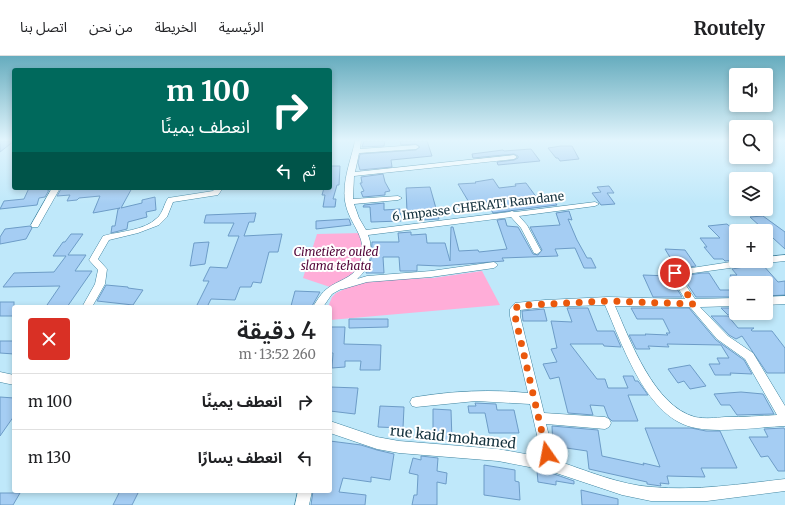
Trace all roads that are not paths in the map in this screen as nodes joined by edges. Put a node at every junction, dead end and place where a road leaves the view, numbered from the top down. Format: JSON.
{"nodes":[{"id":1,"x":354,"y":162,"type":"edge"},
{"id":2,"x":467,"y":162,"type":"edge"},
{"id":3,"x":352,"y":174,"type":"junction"},
{"id":4,"x":55,"y":190,"type":"edge"},
{"id":5,"x":217,"y":190,"type":"edge"},
{"id":6,"x":398,"y":198,"type":"dead end"},
{"id":7,"x":349,"y":202,"type":"junction"},
{"id":8,"x":595,"y":204,"type":"dead end"},
{"id":9,"x":512,"y":213,"type":"junction"},
{"id":10,"x":35,"y":225,"type":"dead end"},
{"id":11,"x":364,"y":233,"type":"junction"},
{"id":12,"x":537,"y":251,"type":"dead end"},
{"id":13,"x":785,"y":258,"type":"edge"},
{"id":14,"x":773,"y":259,"type":"edge"},
{"id":15,"x":494,"y":265,"type":"dead end"},
{"id":16,"x":729,"y":265,"type":"edge"},
{"id":17,"x":331,"y":290,"type":"junction"},
{"id":18,"x":785,"y":300,"type":"edge"},
{"id":19,"x":608,"y":301,"type":"junction"},
{"id":20,"x":773,"y":301,"type":"edge"},
{"id":21,"x":729,"y":302,"type":"edge"},
{"id":22,"x":694,"y":304,"type":"junction"},
{"id":23,"x":88,"y":305,"type":"edge"},
{"id":24,"x":320,"y":305,"type":"edge"},
{"id":25,"x":1,"y":378,"type":"edge"},
{"id":26,"x":12,"y":380,"type":"edge"},
{"id":27,"x":535,"y":400,"type":"junction"},
{"id":28,"x":416,"y":402,"type":"dead end"},
{"id":29,"x":785,"y":417,"type":"edge"},
{"id":30,"x":540,"y":418,"type":"junction"},
{"id":31,"x":785,"y":420,"type":"edge"},
{"id":32,"x":604,"y":423,"type":"dead end"},
{"id":33,"x":332,"y":429,"type":"edge"},
{"id":34,"x":550,"y":465,"type":"junction"},
{"id":35,"x":785,"y":485,"type":"edge"},
{"id":36,"x":305,"y":493,"type":"edge"},
{"id":37,"x":302,"y":505,"type":"edge"}],
"edges":[{"from":1,"to":3,"type":"street"},
{"from":2,"to":3,"type":"street"},
{"from":3,"to":7,"type":"street"},
{"from":4,"to":10,"type":"street"},
{"from":5,"to":23,"type":"street"},
{"from":6,"to":7,"type":"street"},
{"from":7,"to":11,"type":"street"},
{"from":8,"to":9,"type":"street","name":"6 Impasse CHERATI Ramdane"},
{"from":9,"to":11,"type":"street","name":"6 Impasse CHERATI Ramdane"},
{"from":9,"to":12,"type":"street"},
{"from":11,"to":17,"type":"street"},
{"from":13,"to":14,"type":"street"},
{"from":15,"to":17,"type":"street"},
{"from":16,"to":22,"type":"street"},
{"from":17,"to":24,"type":"street"},
{"from":18,"to":20,"type":"street"},
{"from":19,"to":22,"type":"street"},
{"from":19,"to":27,"type":"street"},
{"from":19,"to":31,"type":"street"},
{"from":21,"to":22,"type":"street"},
{"from":22,"to":29,"type":"street"},
{"from":25,"to":26,"type":"street"},
{"from":27,"to":28,"type":"street"},
{"from":27,"to":30,"type":"street"},
{"from":30,"to":32,"type":"street"},
{"from":30,"to":34,"type":"street"},
{"from":33,"to":34,"type":"street","name":"rue kaid mohamed"},
{"from":34,"to":35,"type":"street","name":"rue kaid mohamed"},
{"from":36,"to":37,"type":"street"}]}
